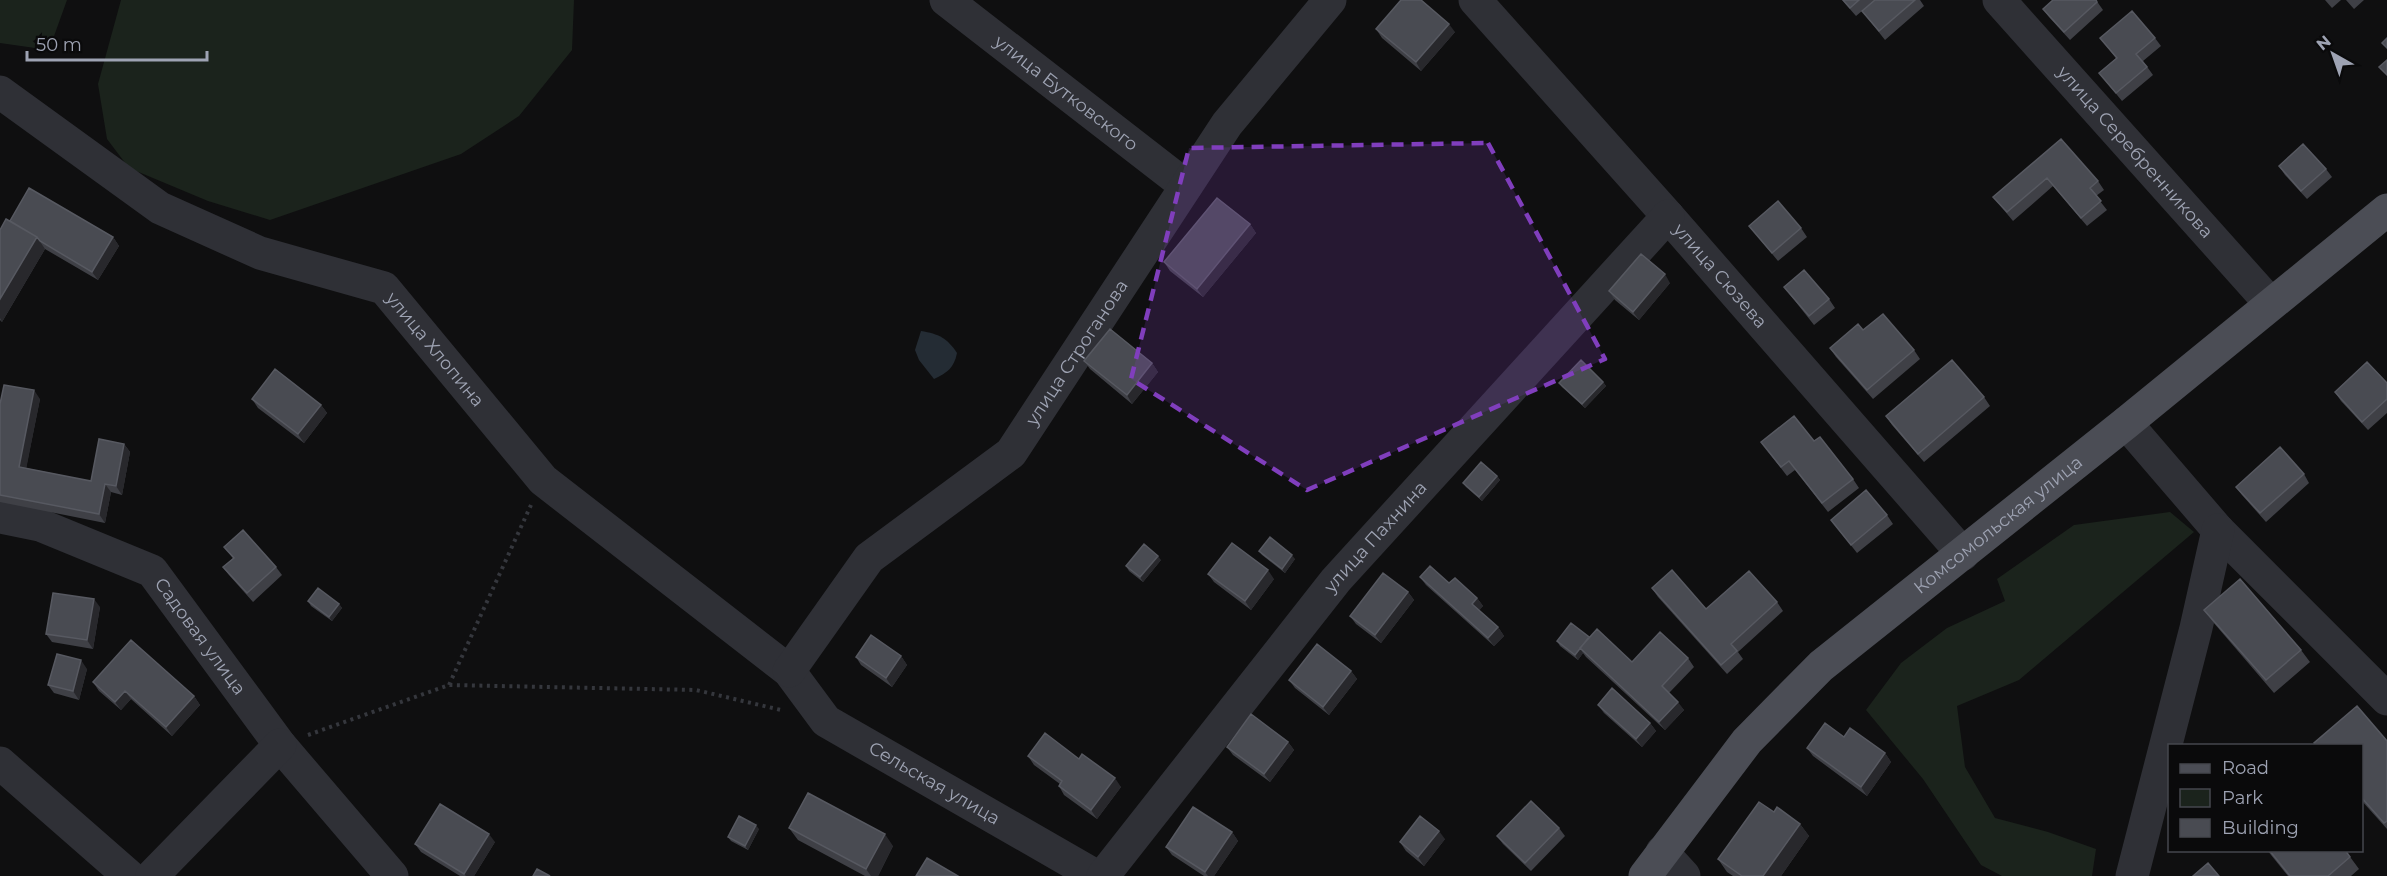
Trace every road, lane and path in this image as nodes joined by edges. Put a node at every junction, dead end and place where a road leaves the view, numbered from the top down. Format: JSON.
{"nodes":[{"id":1,"x":946,"y":0,"type":"edge"},
{"id":2,"x":1329,"y":0,"type":"edge"},
{"id":3,"x":1475,"y":0,"type":"edge"},
{"id":4,"x":1999,"y":0,"type":"edge"},
{"id":5,"x":0,"y":92,"type":"edge"},
{"id":6,"x":1186,"y":186,"type":"junction"},
{"id":7,"x":2387,"y":210,"type":"edge"},
{"id":8,"x":1668,"y":216,"type":"junction"},
{"id":9,"x":2270,"y":303,"type":"junction"},
{"id":10,"x":2126,"y":423,"type":"junction"},
{"id":11,"x":543,"y":480,"type":"junction"},
{"id":12,"x":0,"y":517,"type":"edge"},
{"id":13,"x":2218,"y":530,"type":"junction"},
{"id":14,"x":1963,"y":554,"type":"junction"},
{"id":15,"x":789,"y":671,"type":"junction"},
{"id":16,"x":449,"y":685,"type":"junction"},
{"id":17,"x":2387,"y":699,"type":"edge"},
{"id":18,"x":783,"y":710,"type":"dead end"},
{"id":19,"x":280,"y":745,"type":"junction"},
{"id":20,"x":0,"y":763,"type":"edge"},
{"id":21,"x":1654,"y":864,"type":"edge"},
{"id":22,"x":129,"y":876,"type":"edge"},
{"id":23,"x":152,"y":876,"type":"edge"},
{"id":24,"x":392,"y":876,"type":"edge"},
{"id":25,"x":1096,"y":876,"type":"edge"},
{"id":26,"x":1103,"y":876,"type":"edge"},
{"id":27,"x":1684,"y":876,"type":"edge"},
{"id":28,"x":2132,"y":876,"type":"edge"}],
"edges":[{"from":1,"to":6,"type":"street","name":"улица Бутковского"},
{"from":2,"to":6,"type":"street","name":"улица Строганова"},
{"from":3,"to":8,"type":"street","name":"улица Сюзева"},
{"from":4,"to":9,"type":"street","name":"улица Серебренникова"},
{"from":5,"to":11,"type":"street","name":"улица Хлопина"},
{"from":6,"to":15,"type":"street","name":"улица Строганова"},
{"from":7,"to":9,"type":"main road","name":"Комсомольская улица"},
{"from":8,"to":14,"type":"street","name":"улица Сюзева"},
{"from":8,"to":26,"type":"street","name":"улица Пахнина"},
{"from":9,"to":10,"type":"main road","name":"Комсомольская улица"},
{"from":10,"to":13,"type":"street"},
{"from":10,"to":14,"type":"main road","name":"Комсомольская улица"},
{"from":11,"to":15,"type":"street","name":"улица Хлопина"},
{"from":11,"to":16,"type":"path"},
{"from":12,"to":19,"type":"street","name":"Садовая улица"},
{"from":13,"to":17,"type":"street"},
{"from":13,"to":28,"type":"street"},
{"from":14,"to":21,"type":"main road","name":"Комсомольская улица"},
{"from":15,"to":25,"type":"street","name":"Сельская улица"},
{"from":16,"to":18,"type":"path"},
{"from":16,"to":19,"type":"path"},
{"from":19,"to":23,"type":"street"},
{"from":19,"to":24,"type":"street","name":"Садовая улица"},
{"from":20,"to":22,"type":"street"},
{"from":21,"to":27,"type":"street"}]}
